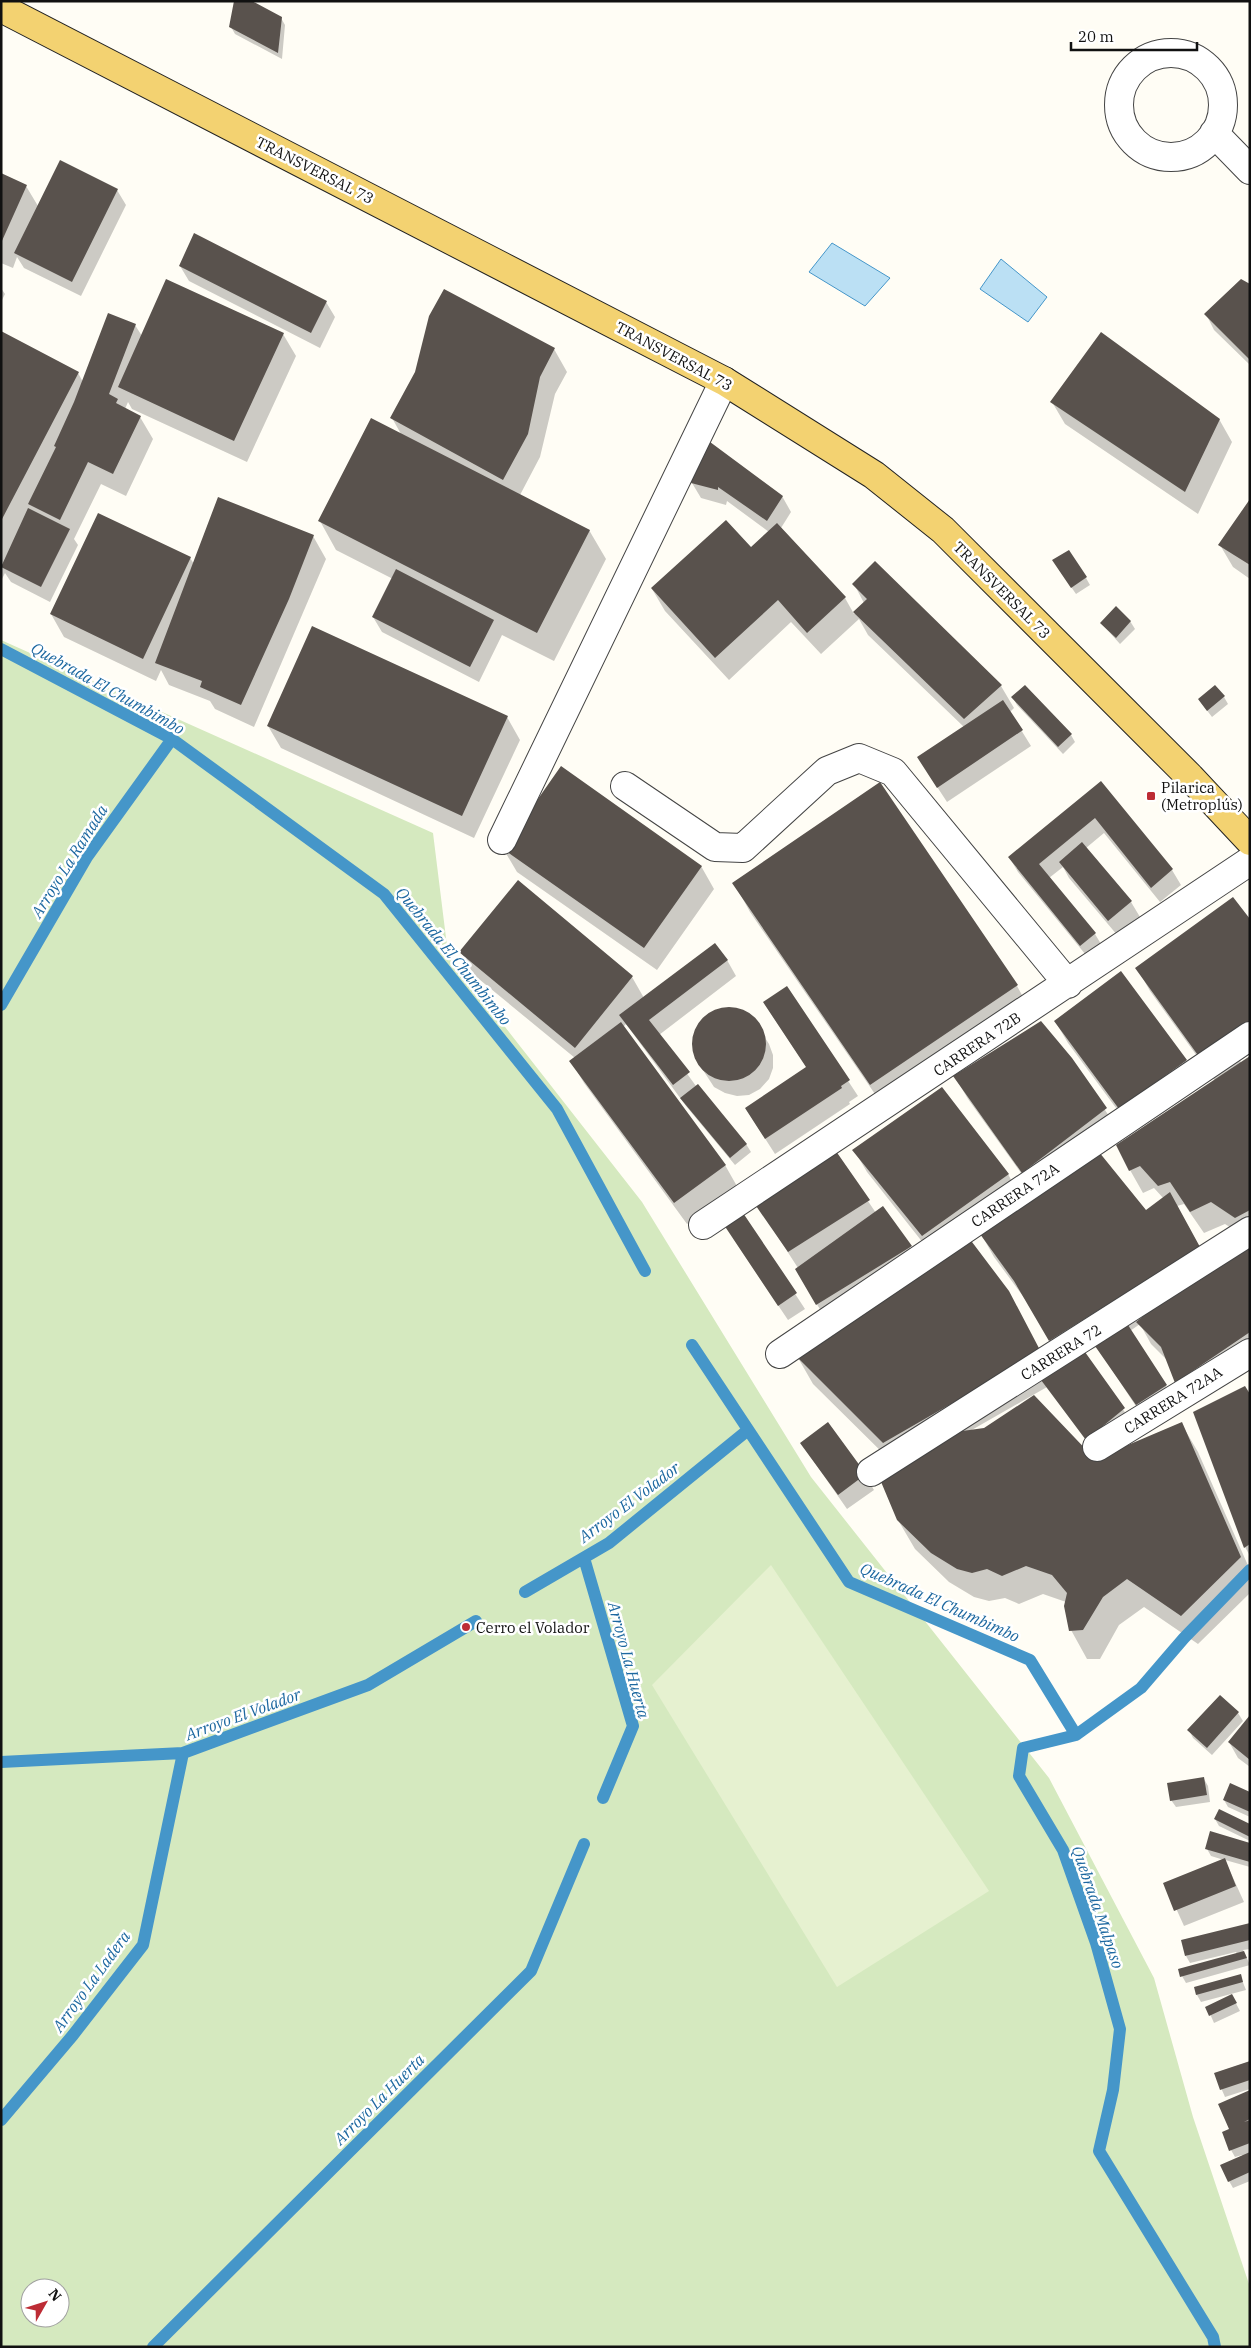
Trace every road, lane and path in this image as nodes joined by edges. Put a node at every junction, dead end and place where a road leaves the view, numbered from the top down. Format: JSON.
{"nodes":[{"id":1,"x":3,"y":1,"type":"edge"},
{"id":2,"x":1,"y":6,"type":"edge"},
{"id":3,"x":1214,"y":133,"type":"dead end"},
{"id":4,"x":1250,"y":170,"type":"edge"},
{"id":5,"x":724,"y":381,"type":"junction"},
{"id":6,"x":625,"y":786,"type":"dead end"},
{"id":7,"x":502,"y":840,"type":"dead end"},
{"id":8,"x":1250,"y":842,"type":"edge"},
{"id":9,"x":1250,"y":861,"type":"edge"},
{"id":10,"x":1068,"y":984,"type":"junction"},
{"id":11,"x":1250,"y":1036,"type":"edge"},
{"id":12,"x":703,"y":1225,"type":"dead end"},
{"id":13,"x":1250,"y":1231,"type":"edge"},
{"id":14,"x":1250,"y":1353,"type":"edge"},
{"id":15,"x":780,"y":1354,"type":"dead end"},
{"id":16,"x":1097,"y":1447,"type":"dead end"},
{"id":17,"x":871,"y":1472,"type":"dead end"}],
"edges":[{"from":1,"to":2,"type":"street"},
{"from":2,"to":5,"type":"main road","name":"TRANSVERSAL 73"},
{"from":3,"to":4,"type":"street"},
{"from":5,"to":7,"type":"street"},
{"from":5,"to":8,"type":"main road","name":"TRANSVERSAL 73"},
{"from":6,"to":10,"type":"street"},
{"from":9,"to":10,"type":"street","name":"CARRERA 72B"},
{"from":10,"to":12,"type":"street","name":"CARRERA 72B"},
{"from":11,"to":15,"type":"street","name":"CARRERA 72A"},
{"from":13,"to":17,"type":"street","name":"CARRERA 72"},
{"from":14,"to":16,"type":"street","name":"CARRERA 72AA"}]}
